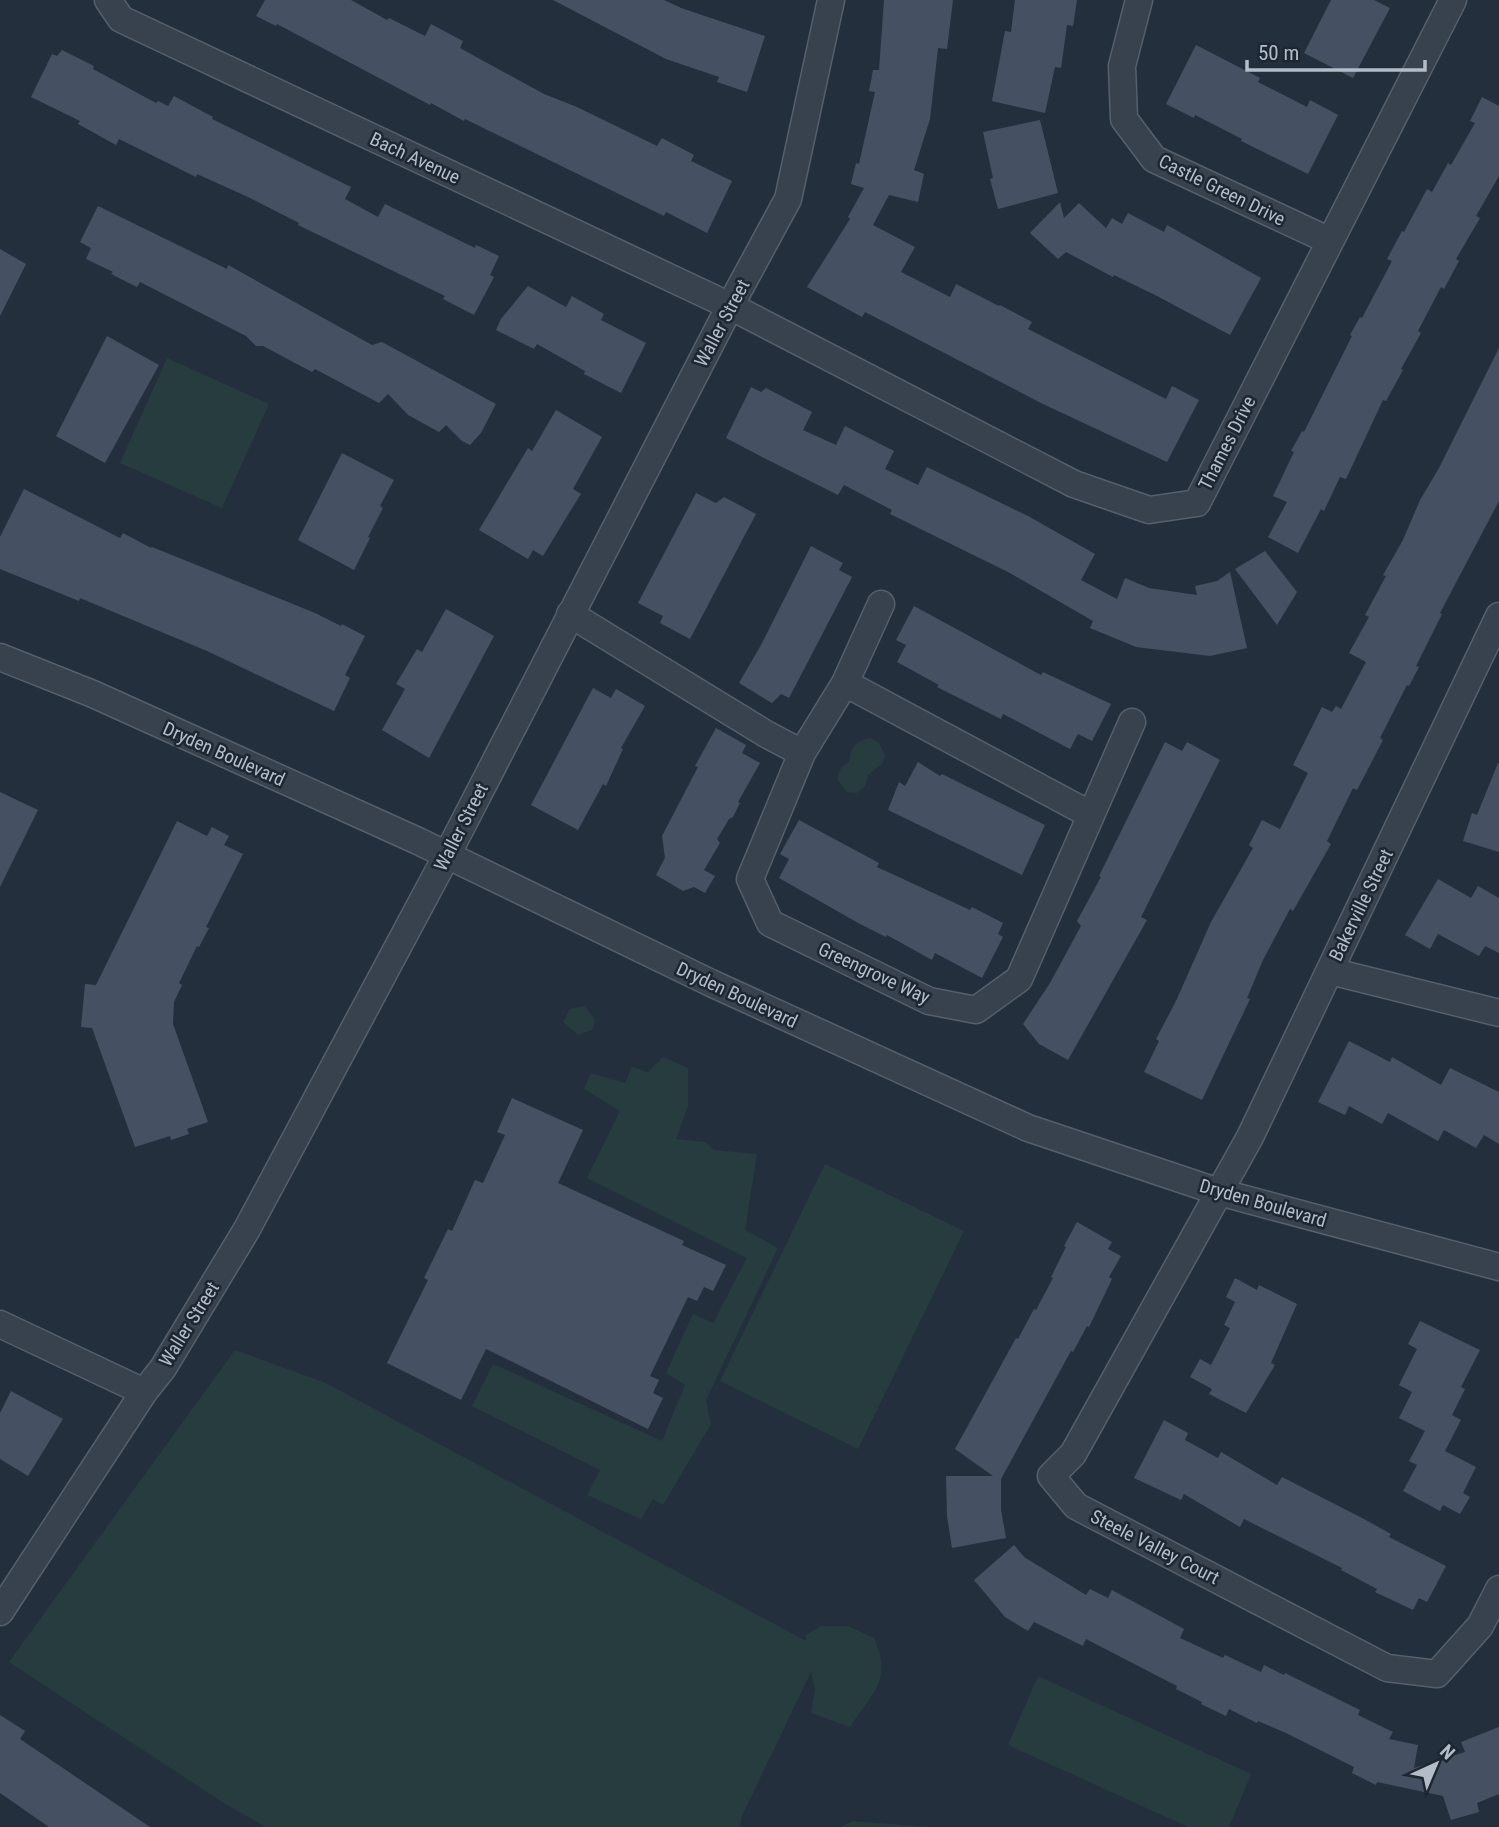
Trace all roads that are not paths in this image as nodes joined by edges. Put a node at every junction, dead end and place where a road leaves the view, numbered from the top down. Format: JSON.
{"nodes":[{"id":1,"x":108,"y":0,"type":"edge"},
{"id":2,"x":831,"y":0,"type":"edge"},
{"id":3,"x":1139,"y":0,"type":"edge"},
{"id":4,"x":1453,"y":0,"type":"edge"},
{"id":5,"x":1330,"y":241,"type":"junction"},
{"id":6,"x":730,"y":306,"type":"junction"},
{"id":7,"x":881,"y":604,"type":"dead end"},
{"id":8,"x":570,"y":614,"type":"junction"},
{"id":9,"x":1499,"y":616,"type":"edge"},
{"id":10,"x":0,"y":657,"type":"edge"},
{"id":11,"x":845,"y":683,"type":"junction"},
{"id":12,"x":1132,"y":722,"type":"dead end"},
{"id":13,"x":802,"y":753,"type":"junction"},
{"id":14,"x":1091,"y":815,"type":"junction"},
{"id":15,"x":447,"y":855,"type":"junction"},
{"id":16,"x":1330,"y":971,"type":"junction"},
{"id":17,"x":1499,"y":1013,"type":"edge"},
{"id":18,"x":1219,"y":1192,"type":"junction"},
{"id":19,"x":1499,"y":1267,"type":"edge"},
{"id":20,"x":0,"y":1324,"type":"edge"},
{"id":21,"x":144,"y":1392,"type":"junction"},
{"id":22,"x":1499,"y":1589,"type":"edge"},
{"id":23,"x":0,"y":1612,"type":"edge"}],
"edges":[{"from":1,"to":6,"type":"street","name":"Bach Avenue"},
{"from":2,"to":6,"type":"street","name":"Waller Street"},
{"from":3,"to":5,"type":"street","name":"Castle Green Drive"},
{"from":4,"to":5,"type":"street","name":"Thames Drive"},
{"from":5,"to":6,"type":"street","name":"Thames Drive"},
{"from":6,"to":8,"type":"street","name":"Waller Street"},
{"from":7,"to":11,"type":"street","name":"Greengrove Way"},
{"from":8,"to":13,"type":"street"},
{"from":8,"to":15,"type":"street","name":"Waller Street"},
{"from":9,"to":16,"type":"street","name":"Bakerville Street"},
{"from":10,"to":15,"type":"street","name":"Dryden Boulevard"},
{"from":11,"to":13,"type":"street","name":"Greengrove Way"},
{"from":11,"to":14,"type":"street"},
{"from":12,"to":14,"type":"street","name":"Greengrove Way"},
{"from":13,"to":14,"type":"street","name":"Greengrove Way"},
{"from":15,"to":18,"type":"street","name":"Dryden Boulevard"},
{"from":15,"to":21,"type":"street","name":"Waller Street"},
{"from":16,"to":17,"type":"street"},
{"from":16,"to":18,"type":"street","name":"Bakerville Street"},
{"from":18,"to":19,"type":"street","name":"Dryden Boulevard"},
{"from":18,"to":22,"type":"street","name":"Steele Valley Court"},
{"from":20,"to":21,"type":"street"},
{"from":21,"to":23,"type":"street","name":"Waller Street"}]}
